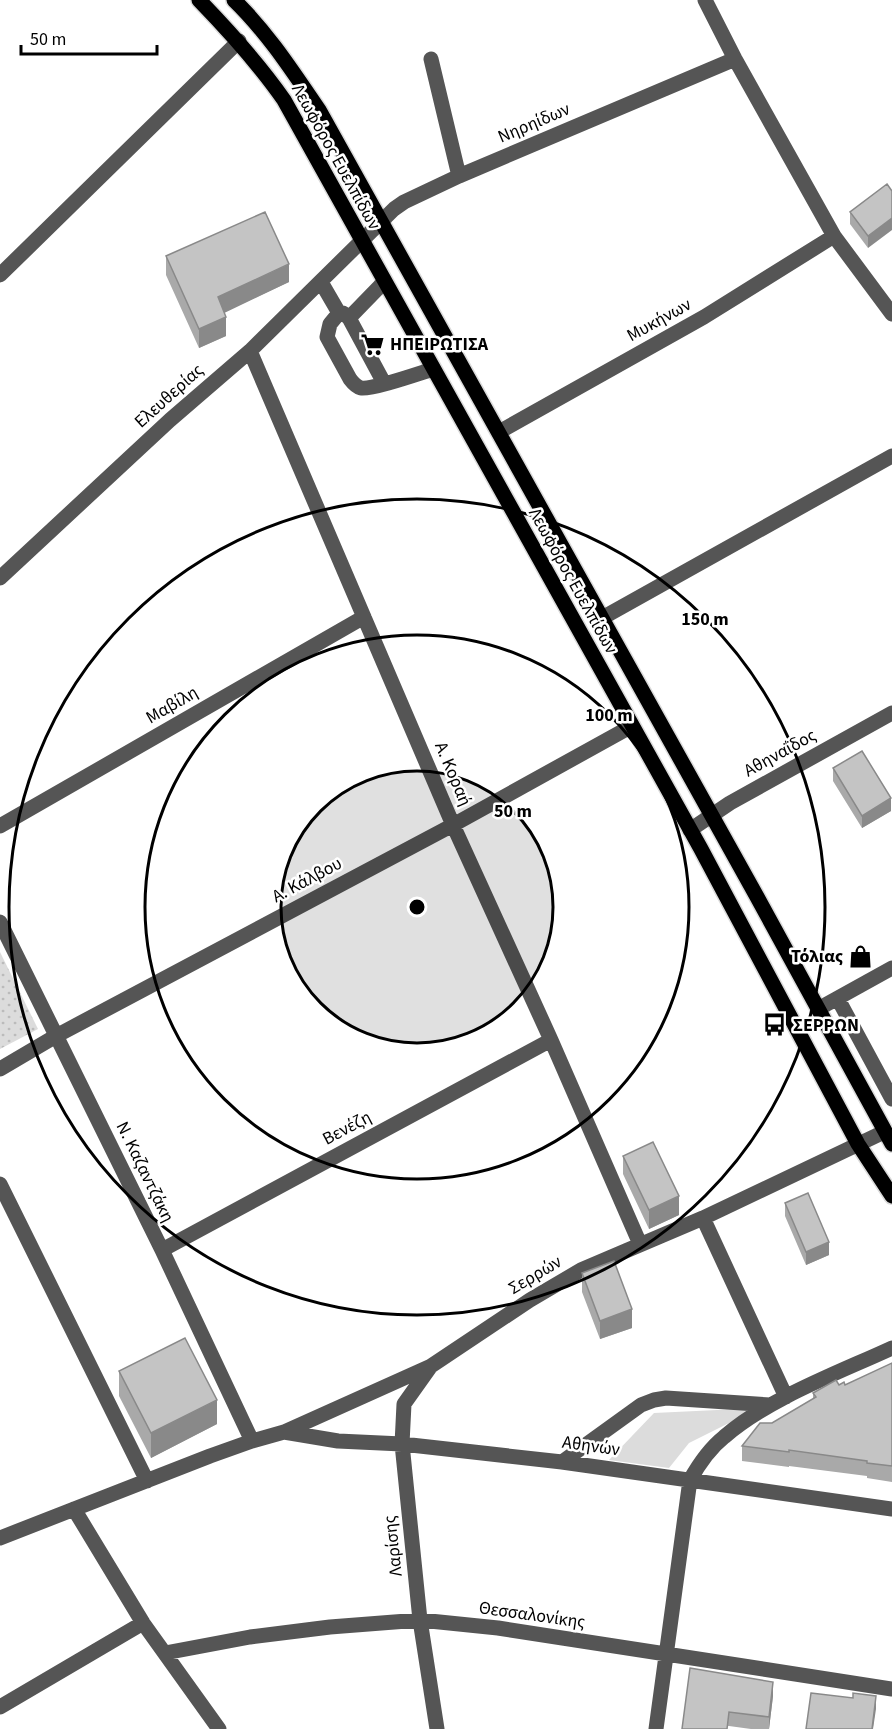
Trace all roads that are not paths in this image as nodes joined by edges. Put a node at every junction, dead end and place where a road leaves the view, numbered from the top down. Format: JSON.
{"nodes":[{"id":1,"x":199,"y":0,"type":"edge"},
{"id":2,"x":234,"y":0,"type":"edge"},
{"id":3,"x":705,"y":0,"type":"edge"},
{"id":4,"x":239,"y":41,"type":"junction"},
{"id":5,"x":431,"y":59,"type":"dead end"},
{"id":6,"x":735,"y":59,"type":"junction"},
{"id":7,"x":459,"y":176,"type":"junction"},
{"id":8,"x":382,"y":221,"type":"junction"},
{"id":9,"x":834,"y":236,"type":"junction"},
{"id":10,"x":362,"y":242,"type":"junction"},
{"id":11,"x":0,"y":275,"type":"edge"},
{"id":12,"x":321,"y":282,"type":"junction"},
{"id":13,"x":384,"y":282,"type":"junction"},
{"id":14,"x":892,"y":314,"type":"edge"},
{"id":15,"x":344,"y":315,"type":"junction"},
{"id":16,"x":250,"y":351,"type":"junction"},
{"id":17,"x":433,"y":369,"type":"junction"},
{"id":18,"x":384,"y":383,"type":"junction"},
{"id":19,"x":499,"y":432,"type":"junction"},
{"id":20,"x":892,"y":456,"type":"edge"},
{"id":21,"x":0,"y":578,"type":"edge"},
{"id":22,"x":364,"y":617,"type":"junction"},
{"id":23,"x":602,"y":618,"type":"junction"},
{"id":24,"x":892,"y":713,"type":"edge"},
{"id":25,"x":632,"y":726,"type":"junction"},
{"id":26,"x":712,"y":816,"type":"junction"},
{"id":27,"x":453,"y":825,"type":"junction"},
{"id":28,"x":0,"y":826,"type":"edge"},
{"id":29,"x":690,"y":830,"type":"junction"},
{"id":30,"x":0,"y":922,"type":"edge"},
{"id":31,"x":892,"y":968,"type":"edge"},
{"id":32,"x":838,"y":999,"type":"junction"},
{"id":33,"x":818,"y":1010,"type":"junction"},
{"id":34,"x":56,"y":1036,"type":"junction"},
{"id":35,"x":551,"y":1040,"type":"junction"},
{"id":36,"x":0,"y":1069,"type":"edge"},
{"id":37,"x":892,"y":1099,"type":"edge"},
{"id":38,"x":888,"y":1138,"type":"edge"},
{"id":39,"x":858,"y":1144,"type":"junction"},
{"id":40,"x":0,"y":1184,"type":"edge"},
{"id":41,"x":892,"y":1196,"type":"edge"},
{"id":42,"x":703,"y":1218,"type":"junction"},
{"id":43,"x":640,"y":1244,"type":"junction"},
{"id":44,"x":162,"y":1250,"type":"junction"},
{"id":45,"x":892,"y":1348,"type":"edge"},
{"id":46,"x":431,"y":1366,"type":"junction"},
{"id":47,"x":786,"y":1397,"type":"junction"},
{"id":48,"x":770,"y":1405,"type":"junction"},
{"id":49,"x":284,"y":1432,"type":"junction"},
{"id":50,"x":252,"y":1441,"type":"junction"},
{"id":51,"x":402,"y":1444,"type":"junction"},
{"id":52,"x":562,"y":1462,"type":"junction"},
{"id":53,"x":690,"y":1480,"type":"junction"},
{"id":54,"x":147,"y":1481,"type":"junction"},
{"id":55,"x":74,"y":1509,"type":"junction"},
{"id":56,"x":892,"y":1509,"type":"edge"},
{"id":57,"x":0,"y":1538,"type":"edge"},
{"id":58,"x":420,"y":1620,"type":"junction"},
{"id":59,"x":143,"y":1623,"type":"junction"},
{"id":60,"x":165,"y":1653,"type":"junction"},
{"id":61,"x":666,"y":1654,"type":"junction"},
{"id":62,"x":892,"y":1689,"type":"edge"},
{"id":63,"x":0,"y":1707,"type":"edge"},
{"id":64,"x":218,"y":1729,"type":"edge"},
{"id":65,"x":437,"y":1729,"type":"edge"},
{"id":66,"x":656,"y":1729,"type":"edge"}],
"edges":[{"from":1,"to":4,"type":"main road","name":"Λεωφόρος Ευελπίδων"},
{"from":2,"to":8,"type":"main road","name":"Λεωφόρος Ευελπίδων"},
{"from":3,"to":6,"type":"street"},
{"from":4,"to":10,"type":"main road","name":"Λεωφόρος Ευελπίδων"},
{"from":4,"to":11,"type":"street"},
{"from":5,"to":7,"type":"street"},
{"from":6,"to":7,"type":"street","name":"Νηρηίδων"},
{"from":6,"to":9,"type":"street"},
{"from":7,"to":8,"type":"street","name":"Νηρηίδων"},
{"from":8,"to":10,"type":"street","name":"Νηρηίδων"},
{"from":8,"to":19,"type":"main road","name":"Λεωφόρος Ευελπίδων"},
{"from":9,"to":14,"type":"street"},
{"from":9,"to":19,"type":"street","name":"Μυκήνων"},
{"from":10,"to":12,"type":"street","name":"Ελευθερίας"},
{"from":10,"to":13,"type":"main road","name":"Λεωφόρος Ευελπίδων"},
{"from":12,"to":15,"type":"street"},
{"from":12,"to":16,"type":"street","name":"Ελευθερίας"},
{"from":13,"to":15,"type":"street"},
{"from":13,"to":17,"type":"main road","name":"Λεωφόρος Ευελπίδων"},
{"from":15,"to":18,"type":"street"},
{"from":15,"to":18,"type":"street"},
{"from":16,"to":21,"type":"street","name":"Ελευθερίας"},
{"from":16,"to":22,"type":"street","name":"Α. Κοραή"},
{"from":17,"to":18,"type":"street"},
{"from":17,"to":25,"type":"main road","name":"Λεωφόρος Ευελπίδων"},
{"from":19,"to":23,"type":"main road","name":"Λεωφόρος Ευελπίδων"},
{"from":20,"to":23,"type":"street"},
{"from":22,"to":27,"type":"street","name":"Α. Κοραή"},
{"from":22,"to":28,"type":"street","name":"Μαβίλη"},
{"from":23,"to":26,"type":"main road","name":"Λεωφόρος Ευελπίδων"},
{"from":24,"to":26,"type":"street","name":"Αθηναΐδος"},
{"from":25,"to":27,"type":"street","name":"A. Κάλβου"},
{"from":25,"to":29,"type":"main road","name":"Λεωφόρος Ευελπίδων"},
{"from":26,"to":29,"type":"street","name":"Αθηναΐδος"},
{"from":26,"to":33,"type":"main road","name":"Λεωφόρος Ευελπίδων"},
{"from":27,"to":34,"type":"street","name":"A. Κάλβου"},
{"from":27,"to":35,"type":"street","name":"Α. Κοραή"},
{"from":29,"to":39,"type":"main road","name":"Λεωφόρος Ευελπίδων"},
{"from":30,"to":34,"type":"street","name":"Ν. Καζαντζάκη"},
{"from":31,"to":32,"type":"street"},
{"from":32,"to":33,"type":"street"},
{"from":32,"to":37,"type":"street"},
{"from":33,"to":38,"type":"main road","name":"Λεωφόρος Ευελπίδων"},
{"from":34,"to":36,"type":"street","name":"A. Κάλβου"},
{"from":34,"to":44,"type":"street","name":"Ν. Καζαντζάκη"},
{"from":35,"to":43,"type":"street","name":"Α. Κοραή"},
{"from":35,"to":44,"type":"street","name":"Βενέζη"},
{"from":38,"to":39,"type":"street","name":"Σερρών"},
{"from":39,"to":41,"type":"main road","name":"Λεωφόρος Ευελπίδων"},
{"from":39,"to":42,"type":"street","name":"Σερρών"},
{"from":40,"to":54,"type":"street"},
{"from":42,"to":43,"type":"street","name":"Σερρών"},
{"from":42,"to":47,"type":"street"},
{"from":43,"to":46,"type":"street","name":"Σερρών"},
{"from":44,"to":50,"type":"street","name":"Ν. Καζαντζάκη"},
{"from":45,"to":47,"type":"street"},
{"from":46,"to":49,"type":"street","name":"Σερρών"},
{"from":46,"to":51,"type":"street","name":"Λαρίσης"},
{"from":47,"to":48,"type":"street"},
{"from":48,"to":52,"type":"street"},
{"from":48,"to":53,"type":"street"},
{"from":49,"to":50,"type":"street","name":"Σερρών"},
{"from":49,"to":51,"type":"street","name":"Αθηνών"},
{"from":50,"to":54,"type":"street","name":"Σερρών"},
{"from":51,"to":52,"type":"street","name":"Αθηνών"},
{"from":51,"to":58,"type":"street","name":"Λαρίσης"},
{"from":52,"to":53,"type":"street","name":"Αθηνών"},
{"from":53,"to":56,"type":"street","name":"Αθηνών"},
{"from":53,"to":61,"type":"street"},
{"from":54,"to":55,"type":"street"},
{"from":55,"to":57,"type":"street"},
{"from":55,"to":59,"type":"street"},
{"from":58,"to":60,"type":"street","name":"Θεσσαλονίκης"},
{"from":58,"to":61,"type":"street","name":"Θεσσαλονίκης"},
{"from":58,"to":65,"type":"street","name":"Λαρίσης"},
{"from":59,"to":60,"type":"street"},
{"from":59,"to":63,"type":"street"},
{"from":60,"to":64,"type":"street"},
{"from":61,"to":62,"type":"street","name":"Θεσσαλονίκης"},
{"from":61,"to":66,"type":"street"}]}
